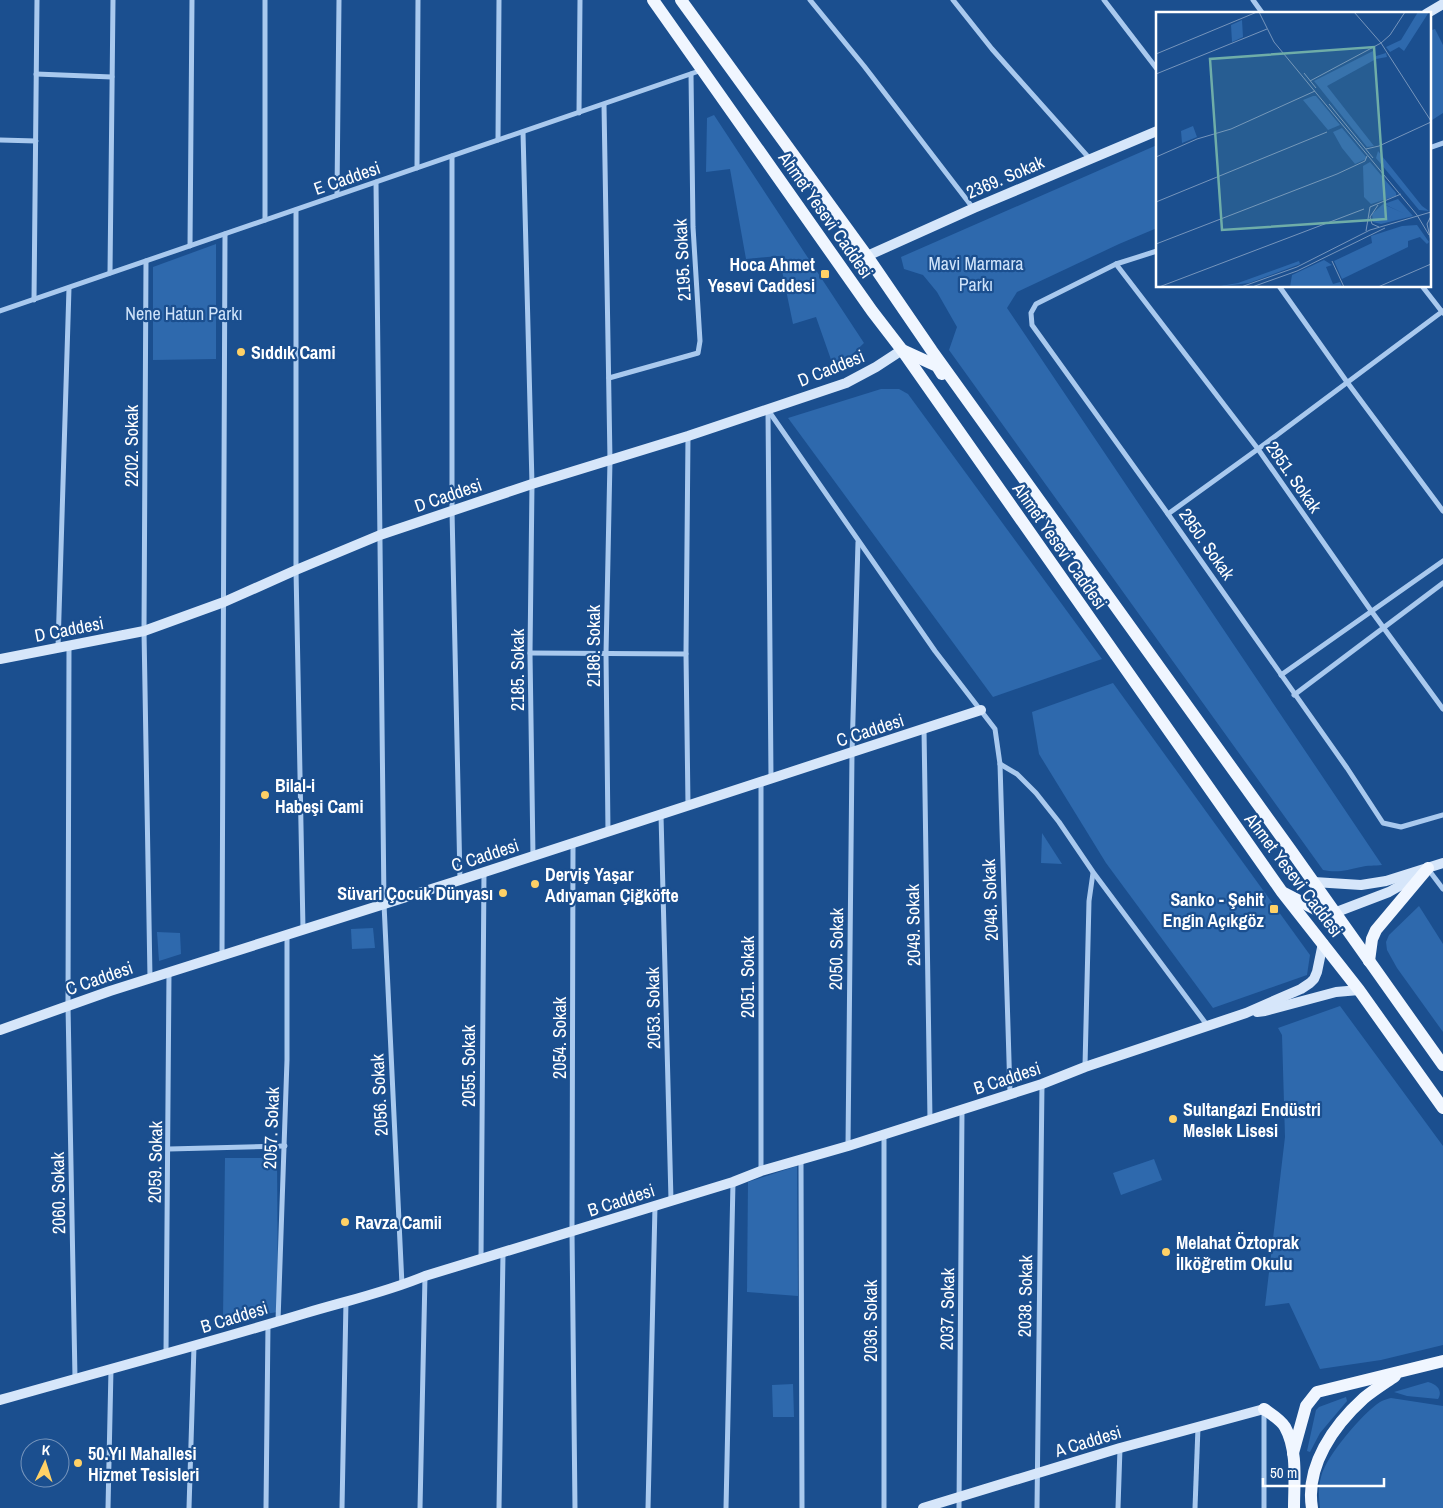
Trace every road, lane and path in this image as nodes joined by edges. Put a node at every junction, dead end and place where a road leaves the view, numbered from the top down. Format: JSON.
{"nodes":[{"id":1,"x":37,"y":0,"type":"edge"},
{"id":2,"x":113,"y":0,"type":"edge"},
{"id":3,"x":192,"y":0,"type":"edge"},
{"id":4,"x":265,"y":0,"type":"edge"},
{"id":5,"x":338,"y":0,"type":"edge"},
{"id":6,"x":418,"y":0,"type":"edge"},
{"id":7,"x":499,"y":0,"type":"edge"},
{"id":8,"x":580,"y":0,"type":"edge"},
{"id":9,"x":653,"y":0,"type":"edge"},
{"id":10,"x":681,"y":0,"type":"edge"},
{"id":11,"x":810,"y":0,"type":"edge"},
{"id":12,"x":953,"y":0,"type":"edge"},
{"id":13,"x":1104,"y":0,"type":"edge"},
{"id":14,"x":1253,"y":0,"type":"edge"},
{"id":15,"x":1443,"y":4,"type":"edge"},
{"id":16,"x":1262,"y":12,"type":"edge"},
{"id":17,"x":1429,"y":12,"type":"edge"},
{"id":18,"x":1156,"y":68,"type":"edge"},
{"id":19,"x":697,"y":72,"type":"junction"},
{"id":20,"x":36,"y":74,"type":"junction"},
{"id":21,"x":112,"y":77,"type":"junction"},
{"id":22,"x":604,"y":104,"type":"junction"},
{"id":23,"x":579,"y":113,"type":"junction"},
{"id":24,"x":1156,"y":131,"type":"edge"},
{"id":25,"x":523,"y":132,"type":"junction"},
{"id":26,"x":0,"y":140,"type":"edge"},
{"id":27,"x":498,"y":140,"type":"junction"},
{"id":28,"x":36,"y":141,"type":"junction"},
{"id":29,"x":1443,"y":143,"type":"edge"},
{"id":30,"x":1430,"y":148,"type":"edge"},
{"id":31,"x":452,"y":156,"type":"junction"},
{"id":32,"x":1090,"y":159,"type":"junction"},
{"id":33,"x":417,"y":168,"type":"junction"},
{"id":34,"x":376,"y":182,"type":"junction"},
{"id":35,"x":338,"y":194,"type":"junction"},
{"id":36,"x":974,"y":208,"type":"junction"},
{"id":37,"x":296,"y":210,"type":"junction"},
{"id":38,"x":265,"y":220,"type":"junction"},
{"id":39,"x":225,"y":234,"type":"junction"},
{"id":40,"x":190,"y":246,"type":"junction"},
{"id":41,"x":1156,"y":250,"type":"edge"},
{"id":42,"x":867,"y":256,"type":"junction"},
{"id":43,"x":146,"y":261,"type":"junction"},
{"id":44,"x":1116,"y":264,"type":"junction"},
{"id":45,"x":110,"y":273,"type":"junction"},
{"id":46,"x":69,"y":288,"type":"junction"},
{"id":47,"x":1280,"y":288,"type":"edge"},
{"id":48,"x":1424,"y":288,"type":"edge"},
{"id":49,"x":34,"y":300,"type":"junction"},
{"id":50,"x":0,"y":311,"type":"edge"},
{"id":51,"x":1443,"y":312,"type":"edge"},
{"id":52,"x":922,"y":336,"type":"junction"},
{"id":53,"x":902,"y":350,"type":"junction"},
{"id":54,"x":609,"y":378,"type":"junction"},
{"id":55,"x":1347,"y":382,"type":"junction"},
{"id":56,"x":768,"y":410,"type":"junction"},
{"id":57,"x":688,"y":436,"type":"junction"},
{"id":58,"x":1258,"y":449,"type":"junction"},
{"id":59,"x":610,"y":460,"type":"junction"},
{"id":60,"x":532,"y":484,"type":"junction"},
{"id":61,"x":452,"y":511,"type":"junction"},
{"id":62,"x":1443,"y":511,"type":"edge"},
{"id":63,"x":1168,"y":514,"type":"junction"},
{"id":64,"x":1058,"y":526,"type":"junction"},
{"id":65,"x":380,"y":535,"type":"junction"},
{"id":66,"x":858,"y":541,"type":"junction"},
{"id":67,"x":1443,"y":561,"type":"edge"},
{"id":68,"x":296,"y":570,"type":"junction"},
{"id":69,"x":1443,"y":583,"type":"edge"},
{"id":70,"x":224,"y":602,"type":"junction"},
{"id":71,"x":1372,"y":612,"type":"junction"},
{"id":72,"x":1384,"y":628,"type":"junction"},
{"id":73,"x":144,"y":631,"type":"junction"},
{"id":74,"x":69,"y":647,"type":"junction"},
{"id":75,"x":58,"y":649,"type":"junction"},
{"id":76,"x":530,"y":653,"type":"junction"},
{"id":77,"x":606,"y":654,"type":"junction"},
{"id":78,"x":686,"y":654,"type":"junction"},
{"id":79,"x":0,"y":659,"type":"edge"},
{"id":80,"x":1281,"y":675,"type":"junction"},
{"id":81,"x":1294,"y":695,"type":"junction"},
{"id":82,"x":981,"y":710,"type":"junction"},
{"id":83,"x":1443,"y":710,"type":"edge"},
{"id":84,"x":924,"y":729,"type":"junction"},
{"id":85,"x":852,"y":753,"type":"junction"},
{"id":86,"x":1000,"y":764,"type":"junction"},
{"id":87,"x":766,"y":781,"type":"junction"},
{"id":88,"x":688,"y":806,"type":"junction"},
{"id":89,"x":661,"y":815,"type":"junction"},
{"id":90,"x":1443,"y":815,"type":"edge"},
{"id":91,"x":608,"y":832,"type":"junction"},
{"id":92,"x":574,"y":844,"type":"junction"},
{"id":93,"x":533,"y":856,"type":"junction"},
{"id":94,"x":1443,"y":863,"type":"edge"},
{"id":95,"x":1428,"y":868,"type":"junction"},
{"id":96,"x":484,"y":872,"type":"junction"},
{"id":97,"x":1093,"y":872,"type":"junction"},
{"id":98,"x":460,"y":880,"type":"junction"},
{"id":99,"x":1314,"y":882,"type":"junction"},
{"id":100,"x":1443,"y":889,"type":"edge"},
{"id":101,"x":1282,"y":892,"type":"junction"},
{"id":102,"x":384,"y":904,"type":"junction"},
{"id":103,"x":1334,"y":913,"type":"junction"},
{"id":104,"x":303,"y":928,"type":"junction"},
{"id":105,"x":286,"y":935,"type":"junction"},
{"id":106,"x":1323,"y":943,"type":"junction"},
{"id":107,"x":222,"y":955,"type":"junction"},
{"id":108,"x":1369,"y":961,"type":"junction"},
{"id":109,"x":169,"y":972,"type":"junction"},
{"id":110,"x":150,"y":978,"type":"junction"},
{"id":111,"x":1358,"y":990,"type":"junction"},
{"id":112,"x":68,"y":1006,"type":"junction"},
{"id":113,"x":1246,"y":1013,"type":"junction"},
{"id":114,"x":1206,"y":1025,"type":"junction"},
{"id":115,"x":0,"y":1030,"type":"edge"},
{"id":116,"x":1443,"y":1064,"type":"edge"},
{"id":117,"x":1085,"y":1067,"type":"junction"},
{"id":118,"x":1042,"y":1084,"type":"junction"},
{"id":119,"x":1010,"y":1093,"type":"junction"},
{"id":120,"x":1443,"y":1108,"type":"edge"},
{"id":121,"x":962,"y":1110,"type":"junction"},
{"id":122,"x":930,"y":1120,"type":"junction"},
{"id":123,"x":884,"y":1135,"type":"junction"},
{"id":124,"x":285,"y":1146,"type":"junction"},
{"id":125,"x":848,"y":1146,"type":"junction"},
{"id":126,"x":169,"y":1149,"type":"junction"},
{"id":127,"x":801,"y":1161,"type":"junction"},
{"id":128,"x":761,"y":1171,"type":"junction"},
{"id":129,"x":733,"y":1182,"type":"junction"},
{"id":130,"x":671,"y":1201,"type":"junction"},
{"id":131,"x":654,"y":1206,"type":"junction"},
{"id":132,"x":572,"y":1232,"type":"junction"},
{"id":133,"x":503,"y":1253,"type":"junction"},
{"id":134,"x":480,"y":1259,"type":"junction"},
{"id":135,"x":425,"y":1276,"type":"junction"},
{"id":136,"x":402,"y":1286,"type":"junction"},
{"id":137,"x":346,"y":1301,"type":"junction"},
{"id":138,"x":273,"y":1323,"type":"junction"},
{"id":139,"x":194,"y":1346,"type":"junction"},
{"id":140,"x":166,"y":1353,"type":"junction"},
{"id":141,"x":1443,"y":1362,"type":"edge"},
{"id":142,"x":111,"y":1368,"type":"junction"},
{"id":143,"x":1400,"y":1373,"type":"junction"},
{"id":144,"x":75,"y":1379,"type":"junction"},
{"id":145,"x":0,"y":1396,"type":"edge"},
{"id":146,"x":0,"y":1400,"type":"edge"},
{"id":147,"x":1264,"y":1409,"type":"junction"},
{"id":148,"x":1198,"y":1426,"type":"junction"},
{"id":149,"x":1120,"y":1448,"type":"junction"},
{"id":150,"x":1293,"y":1453,"type":"junction"},
{"id":151,"x":1037,"y":1474,"type":"junction"},
{"id":152,"x":958,"y":1496,"type":"junction"},
{"id":153,"x":108,"y":1508,"type":"edge"},
{"id":154,"x":189,"y":1508,"type":"edge"},
{"id":155,"x":266,"y":1508,"type":"edge"},
{"id":156,"x":342,"y":1508,"type":"edge"},
{"id":157,"x":420,"y":1508,"type":"edge"},
{"id":158,"x":499,"y":1508,"type":"edge"},
{"id":159,"x":575,"y":1508,"type":"edge"},
{"id":160,"x":648,"y":1508,"type":"edge"},
{"id":161,"x":726,"y":1508,"type":"edge"},
{"id":162,"x":802,"y":1508,"type":"edge"},
{"id":163,"x":884,"y":1508,"type":"edge"},
{"id":164,"x":923,"y":1508,"type":"edge"},
{"id":165,"x":959,"y":1508,"type":"edge"},
{"id":166,"x":1037,"y":1508,"type":"edge"},
{"id":167,"x":1118,"y":1508,"type":"edge"},
{"id":168,"x":1195,"y":1508,"type":"edge"},
{"id":169,"x":1264,"y":1508,"type":"edge"},
{"id":170,"x":1294,"y":1508,"type":"edge"},
{"id":171,"x":1312,"y":1508,"type":"edge"}],
"edges":[{"from":1,"to":20,"type":"street"},
{"from":2,"to":21,"type":"street"},
{"from":3,"to":40,"type":"street"},
{"from":4,"to":38,"type":"street"},
{"from":5,"to":35,"type":"street"},
{"from":6,"to":33,"type":"street"},
{"from":7,"to":27,"type":"street"},
{"from":8,"to":23,"type":"street"},
{"from":9,"to":19,"type":"main road","name":"Ahmet Yesevi Caddesi"},
{"from":10,"to":42,"type":"main road","name":"Ahmet Yesevi Caddesi"},
{"from":11,"to":36,"type":"street"},
{"from":12,"to":32,"type":"street"},
{"from":13,"to":18,"type":"street"},
{"from":14,"to":16,"type":"street"},
{"from":15,"to":17,"type":"street"},
{"from":19,"to":22,"type":"street","name":"E Caddesi"},
{"from":19,"to":53,"type":"main road","name":"Ahmet Yesevi Caddesi"},
{"from":19,"to":54,"type":"street","name":"2195. Sokak"},
{"from":20,"to":21,"type":"street"},
{"from":20,"to":28,"type":"street"},
{"from":21,"to":45,"type":"street"},
{"from":22,"to":23,"type":"street","name":"E Caddesi"},
{"from":22,"to":54,"type":"street","name":"2186. Sokak"},
{"from":23,"to":25,"type":"street","name":"E Caddesi"},
{"from":24,"to":32,"type":"street","name":"2369. Sokak"},
{"from":25,"to":27,"type":"street","name":"E Caddesi"},
{"from":25,"to":60,"type":"street","name":"2185. Sokak"},
{"from":26,"to":28,"type":"street"},
{"from":27,"to":31,"type":"street","name":"E Caddesi"},
{"from":28,"to":49,"type":"street"},
{"from":29,"to":30,"type":"street"},
{"from":31,"to":33,"type":"street","name":"E Caddesi"},
{"from":31,"to":61,"type":"street"},
{"from":32,"to":36,"type":"street","name":"2369. Sokak"},
{"from":33,"to":34,"type":"street","name":"E Caddesi"},
{"from":34,"to":35,"type":"street","name":"E Caddesi"},
{"from":34,"to":65,"type":"street","name":"2056. Sokak"},
{"from":35,"to":37,"type":"street","name":"E Caddesi"},
{"from":36,"to":42,"type":"street","name":"2369. Sokak"},
{"from":37,"to":38,"type":"street","name":"E Caddesi"},
{"from":37,"to":68,"type":"street"},
{"from":38,"to":39,"type":"street","name":"E Caddesi"},
{"from":39,"to":40,"type":"street","name":"E Caddesi"},
{"from":39,"to":70,"type":"street"},
{"from":40,"to":43,"type":"street","name":"E Caddesi"},
{"from":41,"to":44,"type":"street"},
{"from":42,"to":52,"type":"main road","name":"Ahmet Yesevi Caddesi"},
{"from":43,"to":45,"type":"street","name":"E Caddesi"},
{"from":43,"to":73,"type":"street","name":"2202. Sokak"},
{"from":44,"to":58,"type":"street","name":"2951. Sokak"},
{"from":44,"to":63,"type":"street","name":"2950. Sokak"},
{"from":45,"to":46,"type":"street","name":"E Caddesi"},
{"from":46,"to":49,"type":"street","name":"E Caddesi"},
{"from":46,"to":75,"type":"street"},
{"from":47,"to":55,"type":"street"},
{"from":48,"to":51,"type":"street"},
{"from":49,"to":50,"type":"street","name":"E Caddesi"},
{"from":51,"to":55,"type":"street"},
{"from":52,"to":53,"type":"main road"},
{"from":52,"to":64,"type":"main road","name":"Ahmet Yesevi Caddesi"},
{"from":53,"to":56,"type":"street","name":"D Caddesi"},
{"from":53,"to":64,"type":"main road"},
{"from":53,"to":101,"type":"main road","name":"Ahmet Yesevi Caddesi"},
{"from":54,"to":59,"type":"street","name":"2186. Sokak"},
{"from":55,"to":58,"type":"street"},
{"from":55,"to":62,"type":"street"},
{"from":56,"to":57,"type":"street","name":"D Caddesi"},
{"from":56,"to":66,"type":"street","name":"2048. Sokak"},
{"from":56,"to":87,"type":"street","name":"2051. Sokak"},
{"from":57,"to":59,"type":"street","name":"D Caddesi"},
{"from":57,"to":78,"type":"street"},
{"from":58,"to":63,"type":"street"},
{"from":58,"to":71,"type":"street","name":"2951. Sokak"},
{"from":59,"to":60,"type":"street","name":"D Caddesi"},
{"from":59,"to":77,"type":"street","name":"2186. Sokak"},
{"from":60,"to":61,"type":"street","name":"D Caddesi"},
{"from":60,"to":76,"type":"street","name":"2185. Sokak"},
{"from":61,"to":65,"type":"street","name":"D Caddesi"},
{"from":61,"to":98,"type":"street"},
{"from":63,"to":80,"type":"street","name":"2950. Sokak"},
{"from":64,"to":99,"type":"main road","name":"Ahmet Yesevi Caddesi"},
{"from":65,"to":68,"type":"street","name":"D Caddesi"},
{"from":65,"to":102,"type":"street","name":"2056. Sokak"},
{"from":66,"to":82,"type":"street","name":"2048. Sokak"},
{"from":66,"to":85,"type":"street","name":"2050. Sokak"},
{"from":67,"to":71,"type":"street"},
{"from":68,"to":70,"type":"street","name":"D Caddesi"},
{"from":68,"to":104,"type":"street"},
{"from":69,"to":72,"type":"street"},
{"from":70,"to":73,"type":"street","name":"D Caddesi"},
{"from":70,"to":107,"type":"street"},
{"from":71,"to":72,"type":"street","name":"2951. Sokak"},
{"from":71,"to":80,"type":"street"},
{"from":72,"to":81,"type":"street"},
{"from":72,"to":83,"type":"street","name":"2951. Sokak"},
{"from":73,"to":74,"type":"street","name":"D Caddesi"},
{"from":73,"to":110,"type":"street","name":"2202. Sokak"},
{"from":74,"to":75,"type":"street","name":"D Caddesi"},
{"from":74,"to":112,"type":"street","name":"2060. Sokak"},
{"from":75,"to":79,"type":"street","name":"D Caddesi"},
{"from":76,"to":77,"type":"street"},
{"from":76,"to":93,"type":"street","name":"2185. Sokak"},
{"from":77,"to":78,"type":"street"},
{"from":77,"to":91,"type":"street","name":"2186. Sokak"},
{"from":78,"to":88,"type":"street"},
{"from":80,"to":81,"type":"street","name":"2950. Sokak"},
{"from":81,"to":90,"type":"street","name":"2950. Sokak"},
{"from":82,"to":84,"type":"street","name":"C Caddesi"},
{"from":82,"to":86,"type":"street","name":"2048. Sokak"},
{"from":84,"to":85,"type":"street","name":"C Caddesi"},
{"from":84,"to":122,"type":"street","name":"2049. Sokak"},
{"from":85,"to":87,"type":"street","name":"C Caddesi"},
{"from":85,"to":125,"type":"street","name":"2050. Sokak"},
{"from":86,"to":97,"type":"street"},
{"from":86,"to":119,"type":"street","name":"2048. Sokak"},
{"from":87,"to":88,"type":"street","name":"C Caddesi"},
{"from":87,"to":128,"type":"street","name":"2051. Sokak"},
{"from":88,"to":89,"type":"street","name":"C Caddesi"},
{"from":89,"to":91,"type":"street","name":"C Caddesi"},
{"from":89,"to":130,"type":"street","name":"2053. Sokak"},
{"from":91,"to":92,"type":"street","name":"C Caddesi"},
{"from":92,"to":93,"type":"street","name":"C Caddesi"},
{"from":92,"to":132,"type":"street","name":"2054. Sokak"},
{"from":93,"to":96,"type":"street","name":"C Caddesi"},
{"from":94,"to":95,"type":"street"},
{"from":95,"to":99,"type":"street"},
{"from":95,"to":100,"type":"street"},
{"from":95,"to":103,"type":"street"},
{"from":95,"to":108,"type":"main road"},
{"from":96,"to":98,"type":"street","name":"C Caddesi"},
{"from":96,"to":134,"type":"street","name":"2055. Sokak"},
{"from":97,"to":114,"type":"street"},
{"from":97,"to":117,"type":"street"},
{"from":98,"to":102,"type":"street","name":"C Caddesi"},
{"from":99,"to":103,"type":"main road","name":"Ahmet Yesevi Caddesi"},
{"from":101,"to":103,"type":"main road"},
{"from":101,"to":106,"type":"main road","name":"Ahmet Yesevi Caddesi"},
{"from":102,"to":104,"type":"street","name":"C Caddesi"},
{"from":102,"to":136,"type":"street","name":"2056. Sokak"},
{"from":103,"to":108,"type":"main road","name":"Ahmet Yesevi Caddesi"},
{"from":104,"to":105,"type":"street","name":"C Caddesi"},
{"from":105,"to":107,"type":"street","name":"C Caddesi"},
{"from":105,"to":124,"type":"street","name":"2057. Sokak"},
{"from":106,"to":111,"type":"main road","name":"Ahmet Yesevi Caddesi"},
{"from":106,"to":113,"type":"street","name":"B Caddesi"},
{"from":107,"to":109,"type":"street","name":"C Caddesi"},
{"from":108,"to":116,"type":"main road","name":"Ahmet Yesevi Caddesi"},
{"from":109,"to":110,"type":"street","name":"C Caddesi"},
{"from":109,"to":126,"type":"street","name":"2059. Sokak"},
{"from":110,"to":112,"type":"street","name":"C Caddesi"},
{"from":111,"to":113,"type":"street","name":"B Caddesi"},
{"from":111,"to":120,"type":"main road","name":"Ahmet Yesevi Caddesi"},
{"from":112,"to":115,"type":"street","name":"C Caddesi"},
{"from":112,"to":144,"type":"street","name":"2060. Sokak"},
{"from":113,"to":114,"type":"street","name":"B Caddesi"},
{"from":114,"to":117,"type":"street","name":"B Caddesi"},
{"from":117,"to":118,"type":"street","name":"B Caddesi"},
{"from":118,"to":119,"type":"street","name":"B Caddesi"},
{"from":118,"to":151,"type":"street","name":"2038. Sokak"},
{"from":119,"to":121,"type":"street","name":"B Caddesi"},
{"from":121,"to":122,"type":"street","name":"B Caddesi"},
{"from":121,"to":152,"type":"street","name":"2037. Sokak"},
{"from":122,"to":123,"type":"street","name":"B Caddesi"},
{"from":123,"to":125,"type":"street","name":"B Caddesi"},
{"from":123,"to":163,"type":"street","name":"2036. Sokak"},
{"from":124,"to":126,"type":"street"},
{"from":124,"to":138,"type":"street","name":"2057. Sokak"},
{"from":125,"to":127,"type":"street","name":"B Caddesi"},
{"from":126,"to":140,"type":"street","name":"2059. Sokak"},
{"from":127,"to":128,"type":"street","name":"B Caddesi"},
{"from":127,"to":162,"type":"street"},
{"from":128,"to":129,"type":"street","name":"B Caddesi"},
{"from":129,"to":130,"type":"street","name":"B Caddesi"},
{"from":129,"to":161,"type":"street"},
{"from":130,"to":131,"type":"street","name":"B Caddesi"},
{"from":131,"to":132,"type":"street","name":"B Caddesi"},
{"from":131,"to":160,"type":"street"},
{"from":132,"to":133,"type":"street","name":"B Caddesi"},
{"from":132,"to":159,"type":"street","name":"2054. Sokak"},
{"from":133,"to":134,"type":"street","name":"B Caddesi"},
{"from":133,"to":158,"type":"street"},
{"from":134,"to":135,"type":"street","name":"B Caddesi"},
{"from":135,"to":136,"type":"street","name":"B Caddesi"},
{"from":135,"to":157,"type":"street"},
{"from":136,"to":137,"type":"street","name":"B Caddesi"},
{"from":137,"to":138,"type":"street","name":"B Caddesi"},
{"from":137,"to":156,"type":"street"},
{"from":138,"to":139,"type":"street","name":"B Caddesi"},
{"from":138,"to":155,"type":"street","name":"2057. Sokak"},
{"from":139,"to":140,"type":"street","name":"B Caddesi"},
{"from":139,"to":154,"type":"street"},
{"from":140,"to":142,"type":"street","name":"B Caddesi"},
{"from":141,"to":143,"type":"main road"},
{"from":142,"to":144,"type":"street","name":"B Caddesi"},
{"from":142,"to":153,"type":"street"},
{"from":143,"to":150,"type":"main road"},
{"from":143,"to":171,"type":"main road"},
{"from":144,"to":146,"type":"street","name":"B Caddesi"},
{"from":145,"to":146,"type":"street"},
{"from":147,"to":148,"type":"street","name":"A Caddesi"},
{"from":147,"to":150,"type":"main road"},
{"from":147,"to":169,"type":"street"},
{"from":148,"to":149,"type":"street","name":"A Caddesi"},
{"from":148,"to":168,"type":"street"},
{"from":149,"to":151,"type":"street","name":"A Caddesi"},
{"from":149,"to":167,"type":"street"},
{"from":150,"to":170,"type":"main road"},
{"from":151,"to":152,"type":"street","name":"A Caddesi"},
{"from":151,"to":166,"type":"street","name":"2038. Sokak"},
{"from":152,"to":164,"type":"street","name":"A Caddesi"},
{"from":152,"to":165,"type":"street","name":"2037. Sokak"}]}
